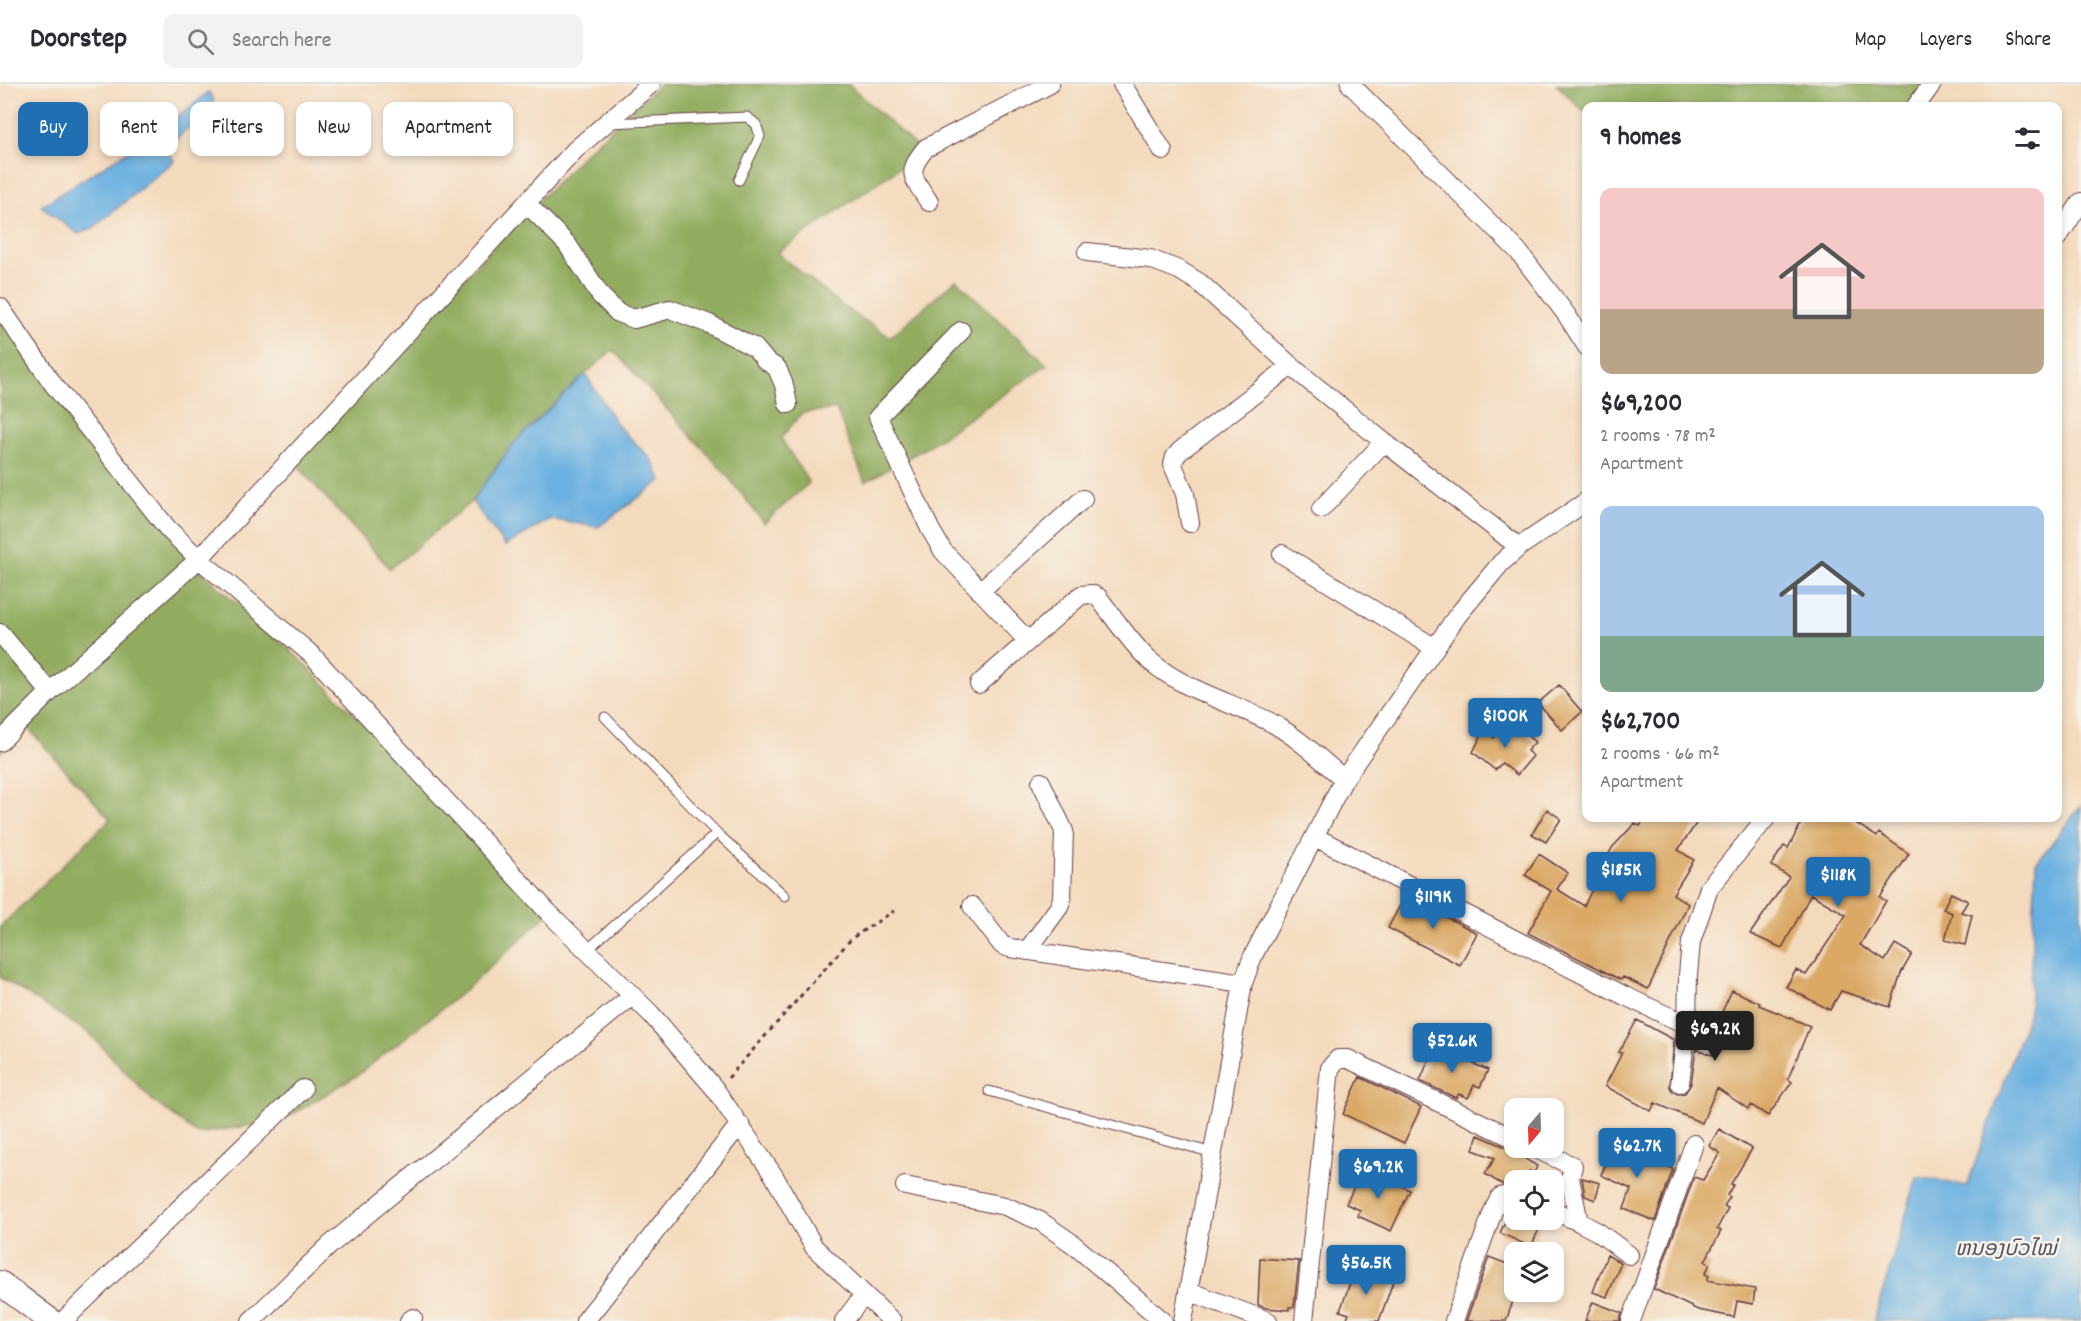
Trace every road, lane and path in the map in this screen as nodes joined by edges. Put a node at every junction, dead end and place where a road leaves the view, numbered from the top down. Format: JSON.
{"nodes":[{"id":1,"x":651,"y":84,"type":"edge"},
{"id":2,"x":1050,"y":84,"type":"edge"},
{"id":3,"x":1122,"y":84,"type":"edge"},
{"id":4,"x":1350,"y":84,"type":"edge"},
{"id":5,"x":1932,"y":84,"type":"edge"},
{"id":6,"x":1919,"y":102,"type":"edge"},
{"id":7,"x":607,"y":123,"type":"junction"},
{"id":8,"x":1163,"y":151,"type":"dead end"},
{"id":9,"x":739,"y":180,"type":"dead end"},
{"id":10,"x":929,"y":202,"type":"dead end"},
{"id":11,"x":2081,"y":202,"type":"edge"},
{"id":12,"x":526,"y":203,"type":"junction"},
{"id":13,"x":2062,"y":231,"type":"edge"},
{"id":14,"x":1087,"y":252,"type":"dead end"},
{"id":15,"x":0,"y":307,"type":"edge"},
{"id":16,"x":961,"y":331,"type":"dead end"},
{"id":17,"x":1582,"y":340,"type":"edge"},
{"id":18,"x":1291,"y":366,"type":"junction"},
{"id":19,"x":788,"y":404,"type":"dead end"},
{"id":20,"x":1384,"y":442,"type":"junction"},
{"id":21,"x":1083,"y":499,"type":"dead end"},
{"id":22,"x":1582,"y":504,"type":"edge"},
{"id":23,"x":1321,"y":509,"type":"dead end"},
{"id":24,"x":1190,"y":523,"type":"dead end"},
{"id":25,"x":1519,"y":547,"type":"junction"},
{"id":26,"x":1282,"y":554,"type":"dead end"},
{"id":27,"x":199,"y":559,"type":"junction"},
{"id":28,"x":980,"y":591,"type":"junction"},
{"id":29,"x":0,"y":633,"type":"edge"},
{"id":30,"x":1027,"y":640,"type":"junction"},
{"id":31,"x":1435,"y":648,"type":"junction"},
{"id":32,"x":979,"y":684,"type":"dead end"},
{"id":33,"x":50,"y":693,"type":"junction"},
{"id":34,"x":605,"y":717,"type":"dead end"},
{"id":35,"x":0,"y":742,"type":"edge"},
{"id":36,"x":1344,"y":779,"type":"junction"},
{"id":37,"x":1041,"y":782,"type":"dead end"},
{"id":38,"x":1763,"y":822,"type":"edge"},
{"id":39,"x":717,"y":833,"type":"junction"},
{"id":40,"x":1315,"y":837,"type":"junction"},
{"id":41,"x":785,"y":896,"type":"dead end"},
{"id":42,"x":972,"y":906,"type":"dead end"},
{"id":43,"x":894,"y":911,"type":"dead end"},
{"id":44,"x":586,"y":951,"type":"junction"},
{"id":45,"x":1027,"y":951,"type":"junction"},
{"id":46,"x":1243,"y":984,"type":"junction"},
{"id":47,"x":632,"y":996,"type":"junction"},
{"id":48,"x":1687,"y":1025,"type":"junction"},
{"id":49,"x":1680,"y":1083,"type":"dead end"},
{"id":50,"x":303,"y":1089,"type":"dead end"},
{"id":51,"x":715,"y":1089,"type":"junction"},
{"id":52,"x":989,"y":1091,"type":"dead end"},
{"id":53,"x":740,"y":1124,"type":"junction"},
{"id":54,"x":1504,"y":1134,"type":"edge"},
{"id":55,"x":1694,"y":1144,"type":"dead end"},
{"id":56,"x":1214,"y":1153,"type":"junction"},
{"id":57,"x":1556,"y":1158,"type":"edge"},
{"id":58,"x":904,"y":1186,"type":"dead end"},
{"id":59,"x":1504,"y":1196,"type":"edge"},
{"id":60,"x":1564,"y":1215,"type":"edge"},
{"id":61,"x":1579,"y":1222,"type":"junction"},
{"id":62,"x":1629,"y":1255,"type":"dead end"},
{"id":63,"x":0,"y":1283,"type":"edge"},
{"id":64,"x":1188,"y":1291,"type":"junction"},
{"id":65,"x":864,"y":1295,"type":"junction"},
{"id":66,"x":51,"y":1321,"type":"edge"},
{"id":67,"x":63,"y":1321,"type":"edge"},
{"id":68,"x":250,"y":1321,"type":"edge"},
{"id":69,"x":585,"y":1321,"type":"edge"},
{"id":70,"x":844,"y":1321,"type":"edge"},
{"id":71,"x":892,"y":1321,"type":"edge"},
{"id":72,"x":1163,"y":1321,"type":"edge"},
{"id":73,"x":1183,"y":1321,"type":"edge"},
{"id":74,"x":1268,"y":1321,"type":"edge"},
{"id":75,"x":1304,"y":1321,"type":"edge"},
{"id":76,"x":1454,"y":1321,"type":"edge"},
{"id":77,"x":1631,"y":1321,"type":"edge"}],
"edges":[{"from":1,"to":7,"type":"street"},
{"from":2,"to":10,"type":"street"},
{"from":3,"to":8,"type":"street"},
{"from":4,"to":17,"type":"street"},
{"from":5,"to":6,"type":"street"},
{"from":7,"to":9,"type":"lane"},
{"from":7,"to":12,"type":"street"},
{"from":11,"to":13,"type":"street"},
{"from":12,"to":19,"type":"street"},
{"from":12,"to":27,"type":"street"},
{"from":14,"to":18,"type":"street"},
{"from":15,"to":27,"type":"street"},
{"from":16,"to":28,"type":"street"},
{"from":18,"to":20,"type":"street"},
{"from":18,"to":24,"type":"street"},
{"from":20,"to":23,"type":"street"},
{"from":20,"to":25,"type":"street"},
{"from":21,"to":28,"type":"street"},
{"from":22,"to":25,"type":"street"},
{"from":25,"to":31,"type":"street"},
{"from":26,"to":31,"type":"street"},
{"from":27,"to":33,"type":"street"},
{"from":27,"to":44,"type":"street"},
{"from":28,"to":30,"type":"street"},
{"from":29,"to":33,"type":"street"},
{"from":30,"to":32,"type":"street"},
{"from":30,"to":36,"type":"street"},
{"from":31,"to":36,"type":"street"},
{"from":33,"to":35,"type":"street"},
{"from":34,"to":39,"type":"lane"},
{"from":36,"to":40,"type":"street"},
{"from":37,"to":45,"type":"street"},
{"from":38,"to":48,"type":"street"},
{"from":39,"to":41,"type":"lane"},
{"from":39,"to":44,"type":"lane"},
{"from":40,"to":46,"type":"street"},
{"from":40,"to":48,"type":"street"},
{"from":42,"to":45,"type":"street"},
{"from":43,"to":51,"type":"path"},
{"from":44,"to":47,"type":"street"},
{"from":45,"to":46,"type":"street"},
{"from":46,"to":56,"type":"street"},
{"from":47,"to":51,"type":"street"},
{"from":47,"to":68,"type":"street"},
{"from":48,"to":49,"type":"street"},
{"from":50,"to":67,"type":"street"},
{"from":51,"to":53,"type":"street"},
{"from":52,"to":56,"type":"lane"},
{"from":53,"to":65,"type":"street"},
{"from":53,"to":69,"type":"street"},
{"from":54,"to":75,"type":"street"},
{"from":55,"to":77,"type":"street"},
{"from":56,"to":64,"type":"street"},
{"from":57,"to":61,"type":"street"},
{"from":58,"to":72,"type":"street"},
{"from":59,"to":76,"type":"street"},
{"from":60,"to":61,"type":"street"},
{"from":61,"to":62,"type":"street"},
{"from":63,"to":66,"type":"street"},
{"from":64,"to":73,"type":"street"},
{"from":64,"to":74,"type":"street"},
{"from":65,"to":70,"type":"street"},
{"from":65,"to":71,"type":"street"}]}
